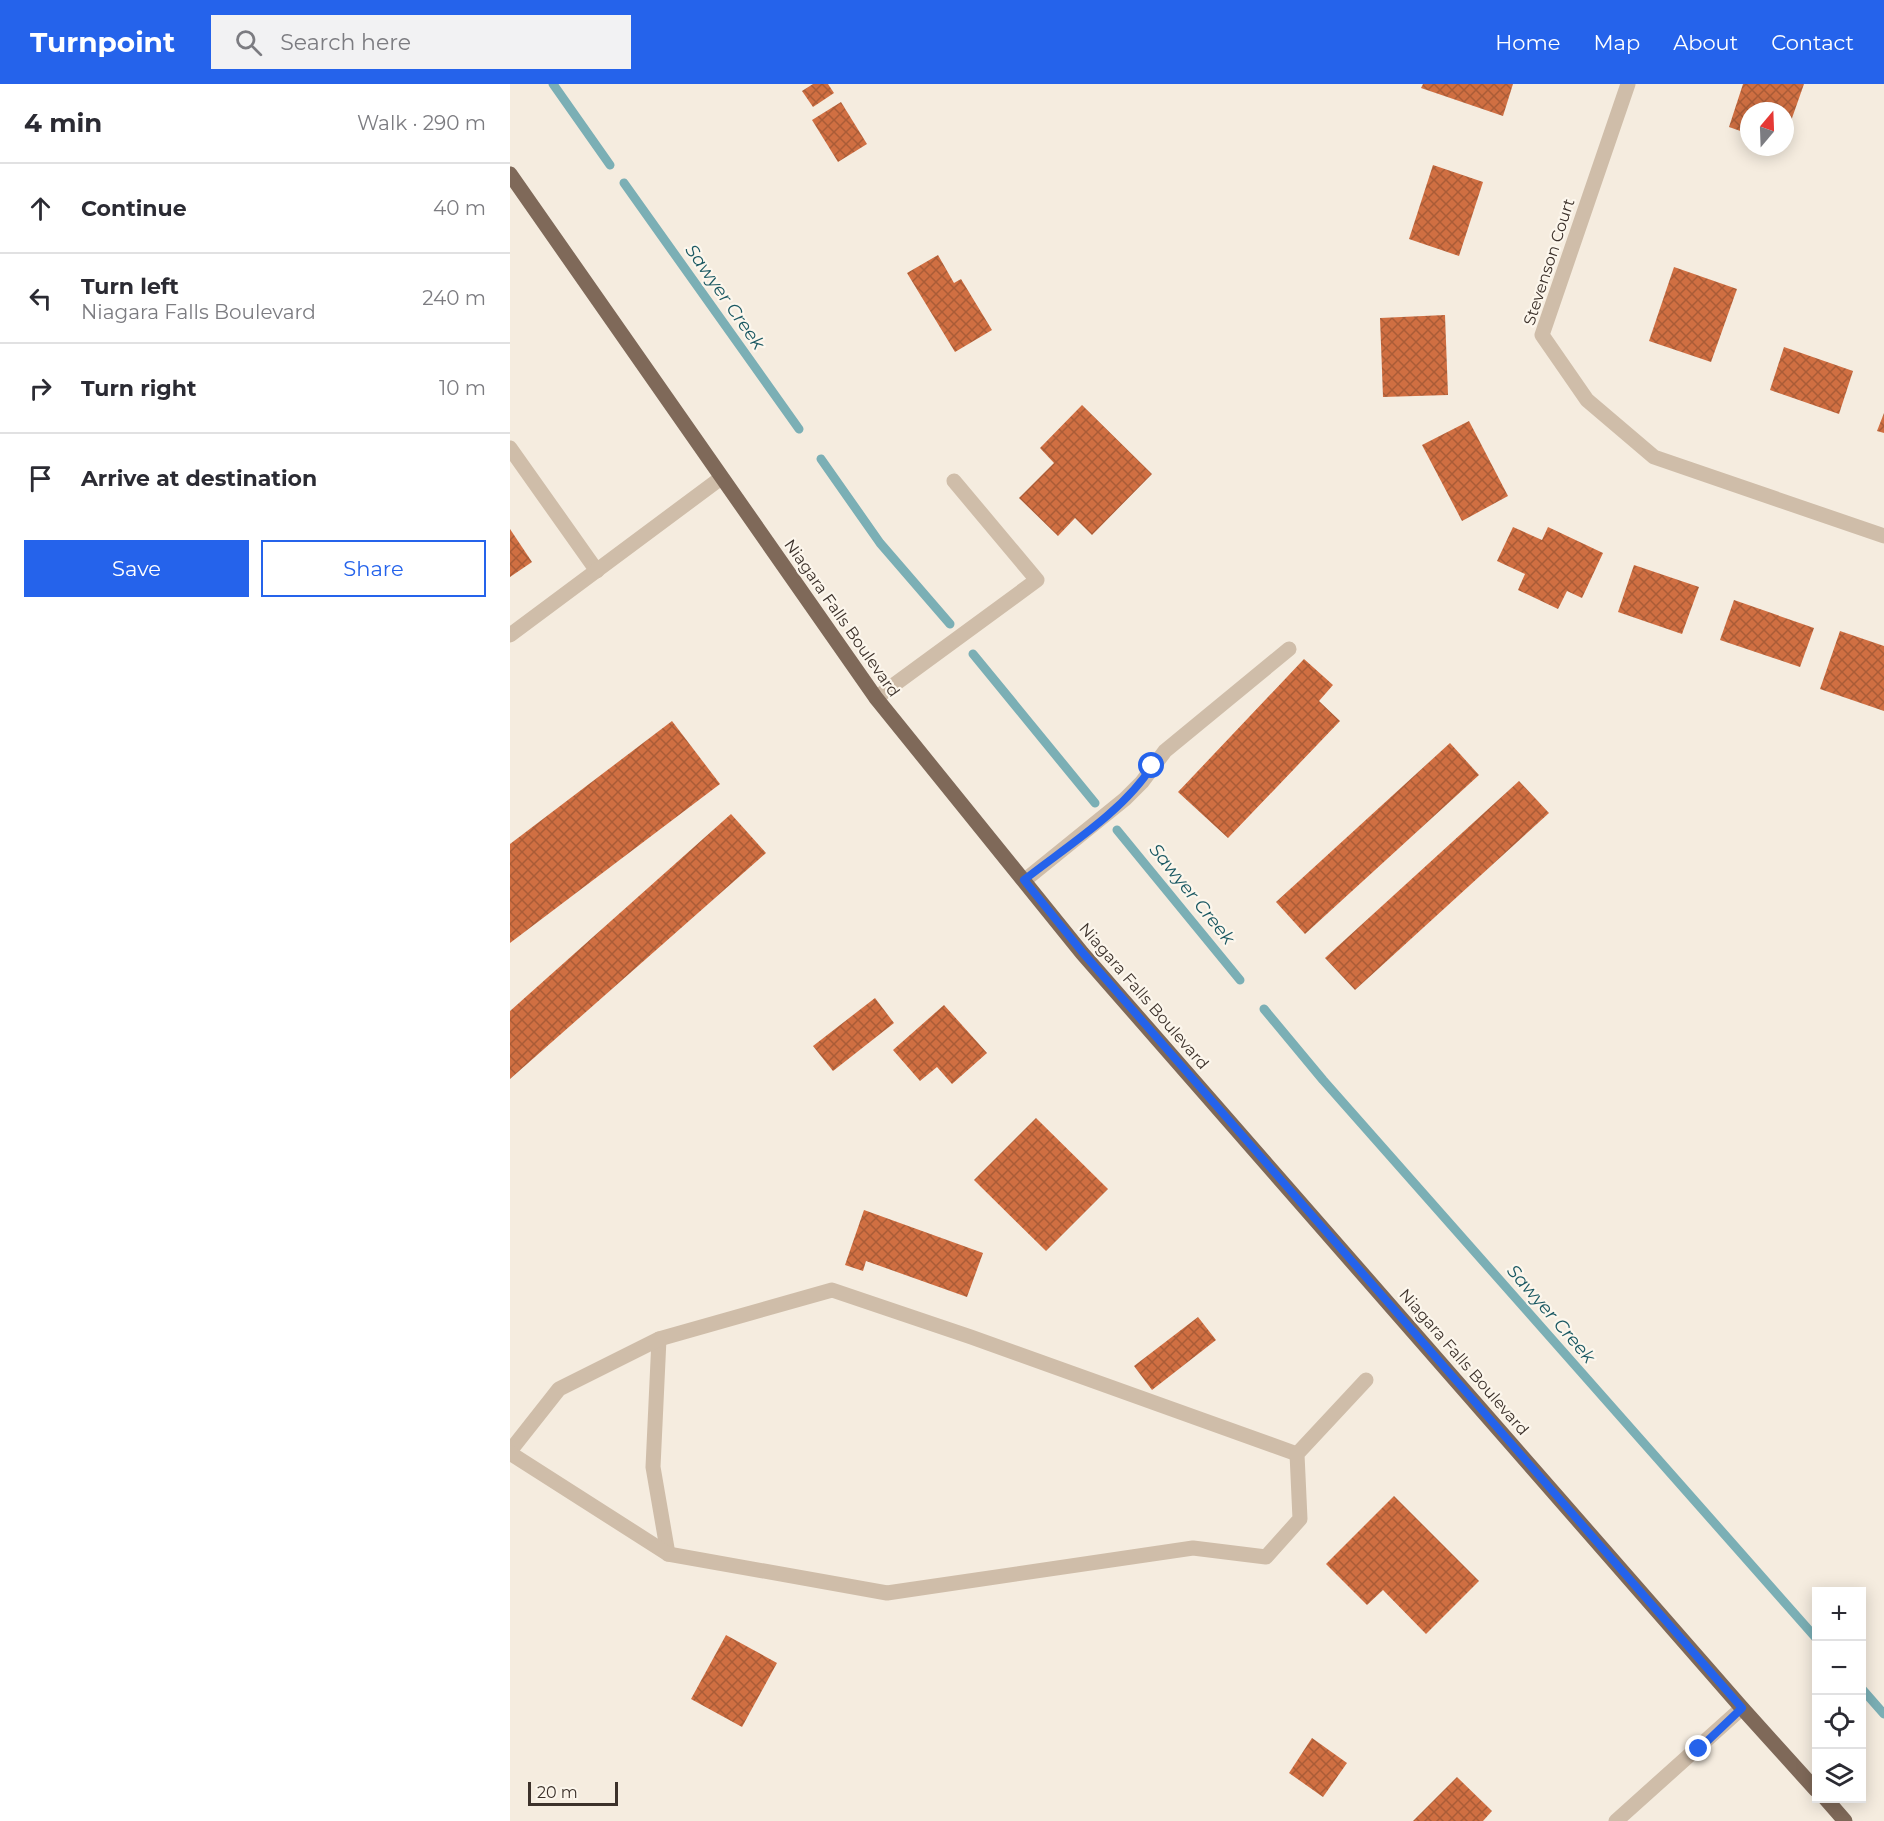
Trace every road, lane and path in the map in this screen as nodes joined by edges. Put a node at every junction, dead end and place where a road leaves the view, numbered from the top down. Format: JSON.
{"nodes":[{"id":1,"x":1628,"y":84,"type":"edge"},
{"id":2,"x":510,"y":174,"type":"edge"},
{"id":3,"x":510,"y":448,"type":"edge"},
{"id":4,"x":721,"y":478,"type":"junction"},
{"id":5,"x":954,"y":481,"type":"dead end"},
{"id":6,"x":1884,"y":536,"type":"edge"},
{"id":7,"x":597,"y":571,"type":"junction"},
{"id":8,"x":510,"y":635,"type":"edge"},
{"id":9,"x":1289,"y":649,"type":"dead end"},
{"id":10,"x":876,"y":698,"type":"junction"},
{"id":11,"x":1024,"y":880,"type":"junction"},
{"id":12,"x":659,"y":1339,"type":"junction"},
{"id":13,"x":1366,"y":1380,"type":"dead end"},
{"id":14,"x":510,"y":1452,"type":"edge"},
{"id":15,"x":1297,"y":1454,"type":"junction"},
{"id":16,"x":668,"y":1554,"type":"junction"},
{"id":17,"x":1742,"y":1708,"type":"junction"},
{"id":18,"x":1812,"y":1786,"type":"edge"},
{"id":19,"x":1829,"y":1803,"type":"edge"},
{"id":20,"x":1616,"y":1821,"type":"edge"},
{"id":21,"x":1845,"y":1821,"type":"edge"}],
"edges":[{"from":1,"to":6,"type":"street","name":"Stevenson Court"},
{"from":2,"to":4,"type":"main road","name":"Niagara Falls Boulevard"},
{"from":3,"to":7,"type":"street"},
{"from":4,"to":7,"type":"street"},
{"from":4,"to":10,"type":"main road","name":"Niagara Falls Boulevard"},
{"from":5,"to":10,"type":"street"},
{"from":7,"to":8,"type":"street"},
{"from":9,"to":11,"type":"street"},
{"from":10,"to":11,"type":"main road","name":"Niagara Falls Boulevard"},
{"from":11,"to":17,"type":"main road","name":"Niagara Falls Boulevard"},
{"from":12,"to":14,"type":"street"},
{"from":12,"to":15,"type":"street"},
{"from":12,"to":16,"type":"street"},
{"from":13,"to":15,"type":"street"},
{"from":14,"to":16,"type":"street"},
{"from":15,"to":16,"type":"street"},
{"from":17,"to":18,"type":"main road","name":"Niagara Falls Boulevard"},
{"from":17,"to":20,"type":"street"},
{"from":19,"to":21,"type":"main road"}]}
